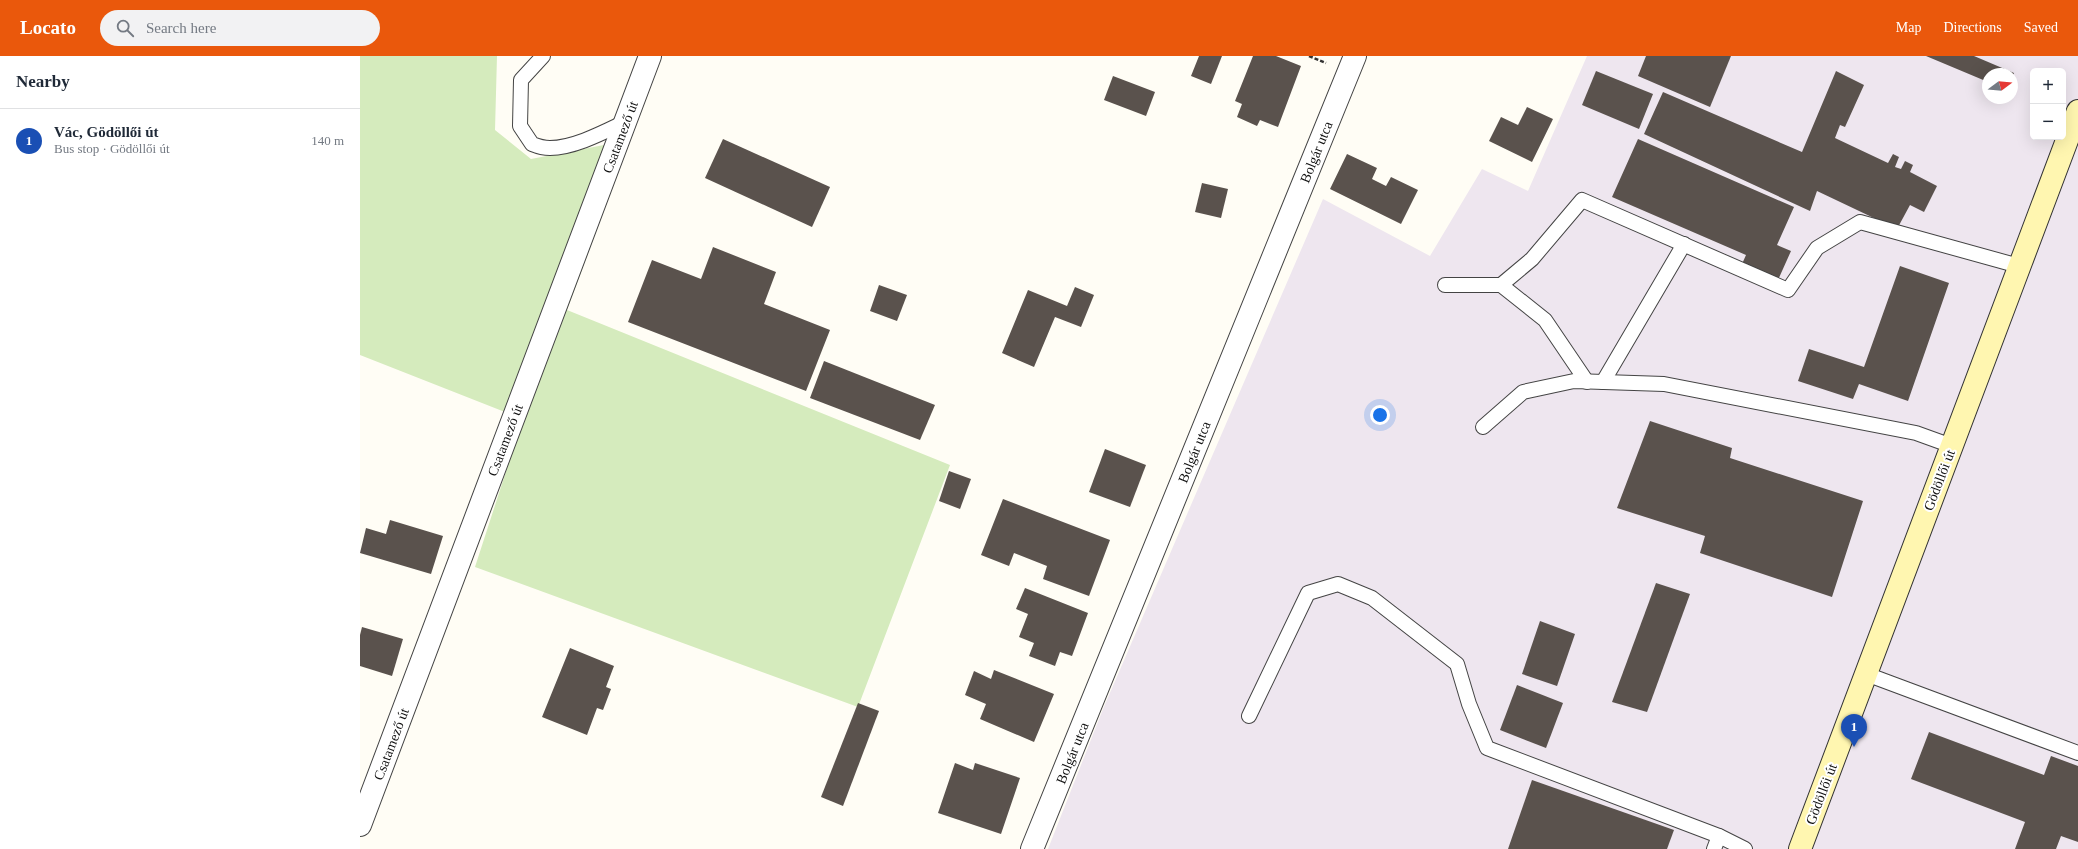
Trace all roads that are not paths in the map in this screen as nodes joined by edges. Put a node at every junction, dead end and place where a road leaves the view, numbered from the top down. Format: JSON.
{"nodes":[{"id":1,"x":543,"y":56,"type":"edge"},
{"id":2,"x":650,"y":56,"type":"edge"},
{"id":3,"x":1355,"y":56,"type":"edge"},
{"id":4,"x":2078,"y":111,"type":"edge"},
{"id":5,"x":625,"y":122,"type":"junction"},
{"id":6,"x":1684,"y":244,"type":"junction"},
{"id":7,"x":2019,"y":266,"type":"junction"},
{"id":8,"x":1445,"y":285,"type":"dead end"},
{"id":9,"x":1501,"y":285,"type":"junction"},
{"id":10,"x":1587,"y":382,"type":"junction"},
{"id":11,"x":1603,"y":382,"type":"junction"},
{"id":12,"x":1483,"y":427,"type":"dead end"},
{"id":13,"x":1952,"y":446,"type":"junction"},
{"id":14,"x":1866,"y":674,"type":"junction"},
{"id":15,"x":1249,"y":716,"type":"dead end"},
{"id":16,"x":2078,"y":753,"type":"edge"},
{"id":17,"x":360,"y":825,"type":"edge"},
{"id":18,"x":1716,"y":843,"type":"edge"},
{"id":19,"x":1032,"y":849,"type":"edge"},
{"id":20,"x":1745,"y":849,"type":"edge"},
{"id":21,"x":1800,"y":849,"type":"edge"}],
"edges":[{"from":1,"to":5,"type":"lane"},
{"from":2,"to":5,"type":"street","name":"Csatamező út"},
{"from":3,"to":19,"type":"street","name":"Bolgár utca"},
{"from":4,"to":7,"type":"main road","name":"Gödöllői út"},
{"from":5,"to":17,"type":"street","name":"Csatamező út"},
{"from":6,"to":7,"type":"lane"},
{"from":6,"to":9,"type":"lane"},
{"from":6,"to":11,"type":"lane"},
{"from":7,"to":13,"type":"main road","name":"Gödöllői út"},
{"from":8,"to":9,"type":"lane"},
{"from":9,"to":10,"type":"lane"},
{"from":10,"to":11,"type":"lane"},
{"from":10,"to":12,"type":"lane"},
{"from":11,"to":13,"type":"lane"},
{"from":13,"to":14,"type":"main road","name":"Gödöllői út"},
{"from":14,"to":16,"type":"lane"},
{"from":14,"to":21,"type":"main road","name":"Gödöllői út"},
{"from":15,"to":18,"type":"lane"},
{"from":18,"to":20,"type":"lane"}]}
